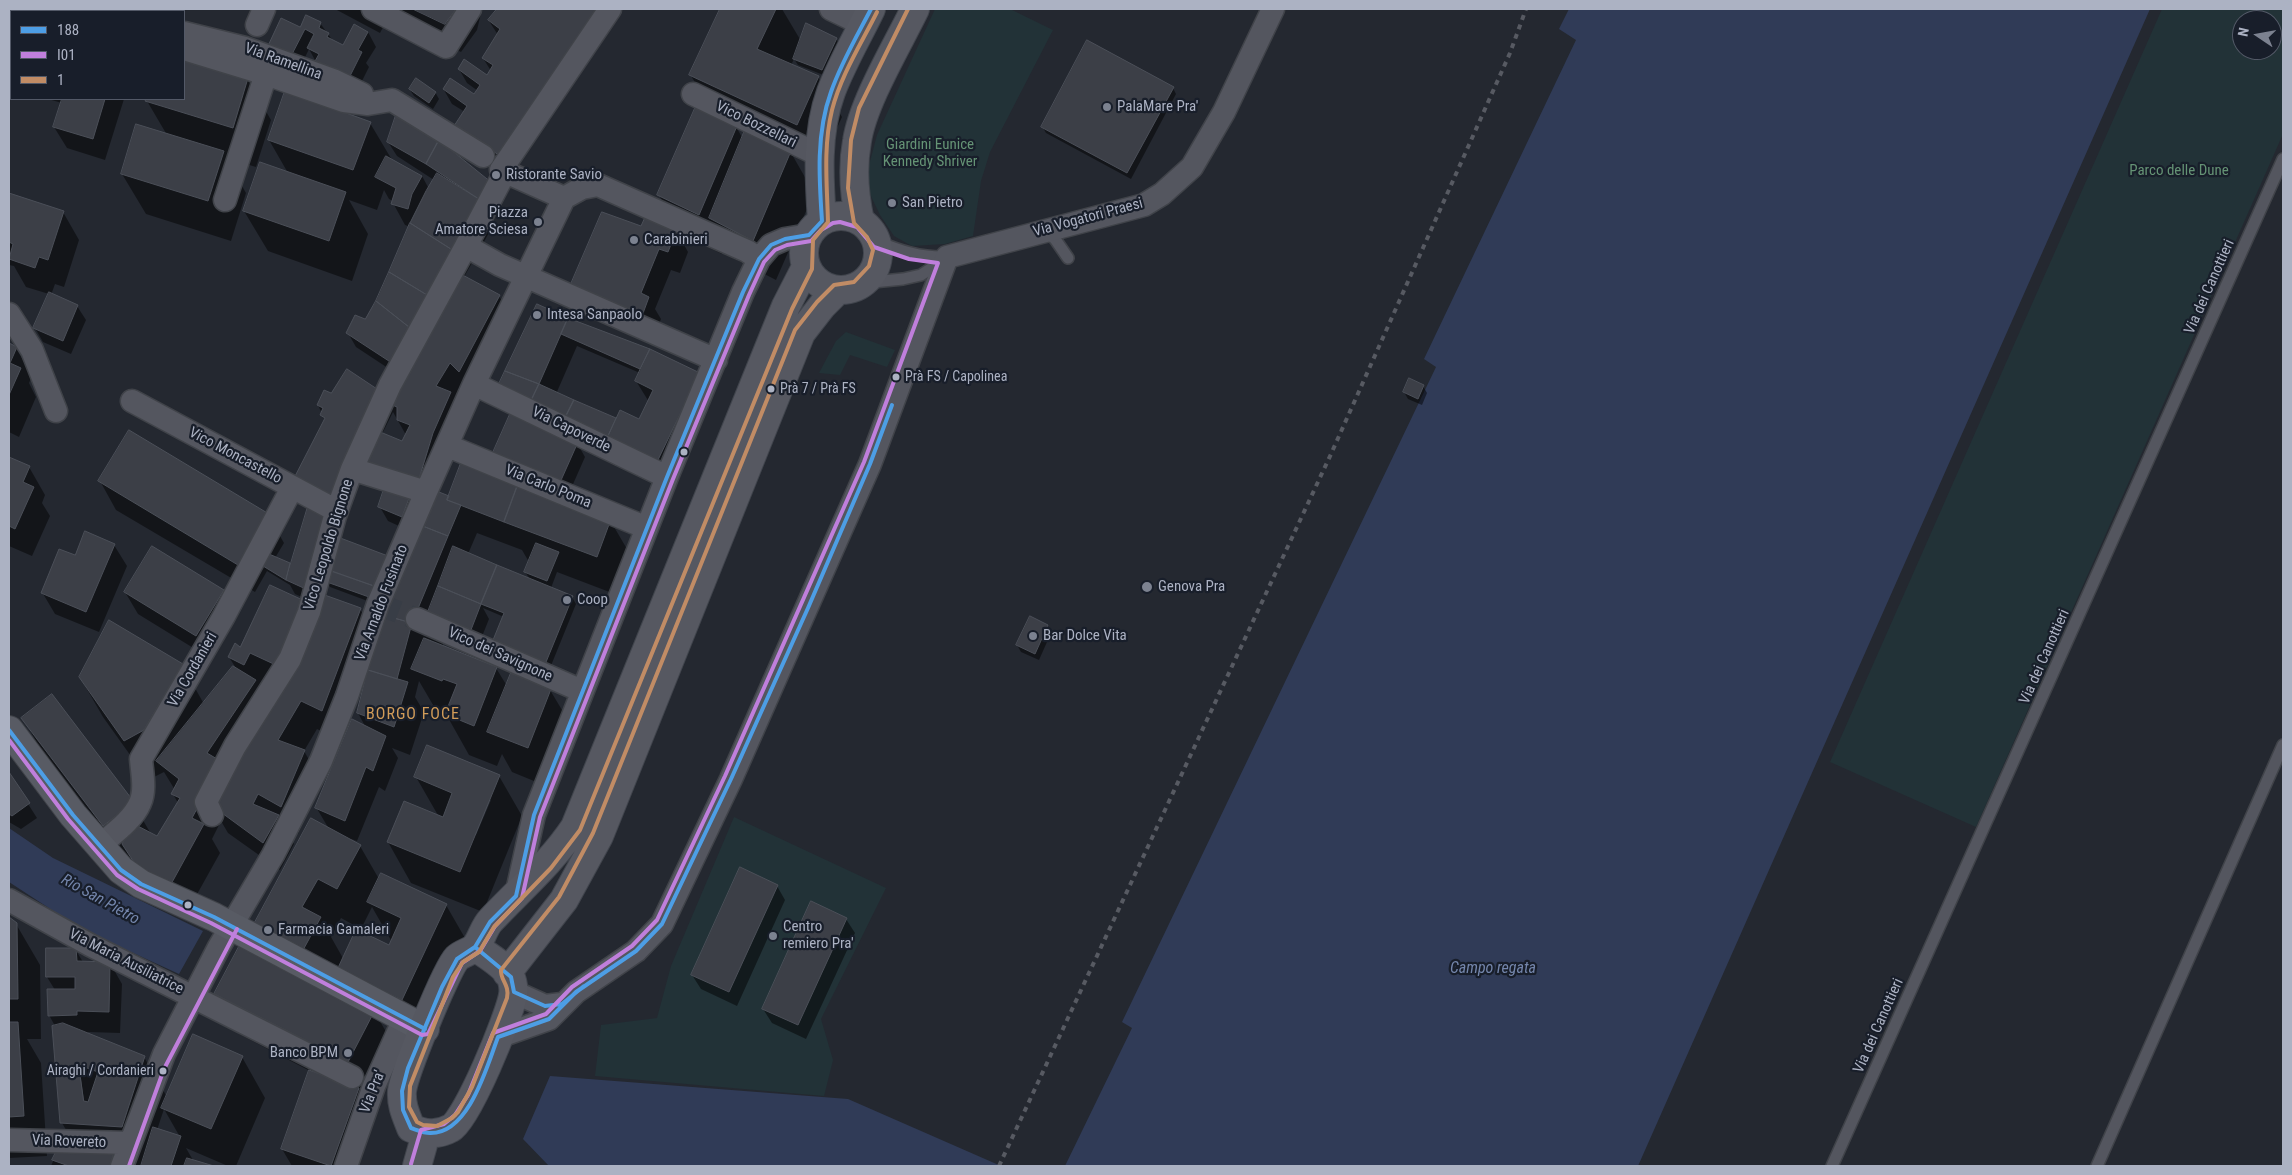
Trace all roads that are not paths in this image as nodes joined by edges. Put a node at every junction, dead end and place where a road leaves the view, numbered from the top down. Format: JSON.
{"nodes":[{"id":1,"x":373,"y":9,"type":"edge"},
{"id":2,"x":470,"y":9,"type":"edge"},
{"id":3,"x":610,"y":9,"type":"edge"},
{"id":4,"x":831,"y":9,"type":"edge"},
{"id":5,"x":915,"y":9,"type":"edge"},
{"id":6,"x":1273,"y":9,"type":"edge"},
{"id":7,"x":867,"y":17,"type":"edge"},
{"id":8,"x":185,"y":33,"type":"edge"},
{"id":9,"x":185,"y":49,"type":"edge"},
{"id":10,"x":266,"y":74,"type":"junction"},
{"id":11,"x":693,"y":94,"type":"dead end"},
{"id":12,"x":377,"y":102,"type":"junction"},
{"id":13,"x":819,"y":155,"type":"junction"},
{"id":14,"x":483,"y":156,"type":"dead end"},
{"id":15,"x":2283,"y":159,"type":"edge"},
{"id":16,"x":503,"y":171,"type":"junction"},
{"id":17,"x":564,"y":198,"type":"junction"},
{"id":18,"x":225,"y":200,"type":"dead end"},
{"id":19,"x":817,"y":225,"type":"junction"},
{"id":20,"x":1044,"y":230,"type":"junction"},
{"id":21,"x":868,"y":231,"type":"junction"},
{"id":22,"x":466,"y":246,"type":"junction"},
{"id":23,"x":947,"y":257,"type":"junction"},
{"id":24,"x":1068,"y":258,"type":"dead end"},
{"id":25,"x":759,"y":259,"type":"junction"},
{"id":26,"x":806,"y":267,"type":"junction"},
{"id":27,"x":535,"y":280,"type":"junction"},
{"id":28,"x":851,"y":287,"type":"junction"},
{"id":29,"x":9,"y":314,"type":"edge"},
{"id":30,"x":716,"y":360,"type":"junction"},
{"id":31,"x":474,"y":384,"type":"junction"},
{"id":32,"x":132,"y":402,"type":"dead end"},
{"id":33,"x":56,"y":411,"type":"dead end"},
{"id":34,"x":448,"y":446,"type":"junction"},
{"id":35,"x":352,"y":469,"type":"junction"},
{"id":36,"x":668,"y":477,"type":"junction"},
{"id":37,"x":292,"y":488,"type":"junction"},
{"id":38,"x":426,"y":492,"type":"junction"},
{"id":39,"x":337,"y":511,"type":"junction"},
{"id":40,"x":647,"y":528,"type":"junction"},
{"id":41,"x":417,"y":619,"type":"tunnel mouth"},
{"id":42,"x":582,"y":691,"type":"junction"},
{"id":43,"x":9,"y":730,"type":"edge"},
{"id":44,"x":2283,"y":745,"type":"edge"},
{"id":45,"x":212,"y":815,"type":"dead end"},
{"id":46,"x":99,"y":846,"type":"junction"},
{"id":47,"x":516,"y":896,"type":"junction"},
{"id":48,"x":9,"y":900,"type":"edge"},
{"id":49,"x":231,"y":926,"type":"junction"},
{"id":50,"x":475,"y":947,"type":"junction"},
{"id":51,"x":511,"y":983,"type":"junction"},
{"id":52,"x":194,"y":996,"type":"junction"},
{"id":53,"x":562,"y":1004,"type":"junction"},
{"id":54,"x":414,"y":1024,"type":"junction"},
{"id":55,"x":498,"y":1037,"type":"junction"},
{"id":56,"x":352,"y":1077,"type":"dead end"},
{"id":57,"x":426,"y":1134,"type":"junction"},
{"id":58,"x":9,"y":1140,"type":"edge"},
{"id":59,"x":130,"y":1143,"type":"junction"},
{"id":60,"x":122,"y":1166,"type":"edge"},
{"id":61,"x":346,"y":1166,"type":"edge"},
{"id":62,"x":417,"y":1166,"type":"edge"},
{"id":63,"x":1832,"y":1166,"type":"edge"},
{"id":64,"x":2097,"y":1166,"type":"edge"}],
"edges":[{"from":1,"to":2,"type":"street"},
{"from":3,"to":16,"type":"street"},
{"from":4,"to":7,"type":"street"},
{"from":5,"to":21,"type":"main road"},
{"from":6,"to":20,"type":"street","name":"Via Vogatori Praesi"},
{"from":7,"to":13,"type":"main road"},
{"from":8,"to":12,"type":"street","name":"Via Ramellina"},
{"from":9,"to":10,"type":"street","name":"Via Ramellina"},
{"from":10,"to":12,"type":"street","name":"Via Ramellina"},
{"from":10,"to":18,"type":"street","name":"Via Ramellina"},
{"from":11,"to":13,"type":"street","name":"Vico Bozzellari"},
{"from":12,"to":14,"type":"street","name":"Via Ramellina"},
{"from":13,"to":19,"type":"main road"},
{"from":15,"to":63,"type":"lane","name":"Via dei Canottieri"},
{"from":16,"to":17,"type":"street"},
{"from":16,"to":22,"type":"street"},
{"from":17,"to":25,"type":"street"},
{"from":17,"to":27,"type":"street"},
{"from":19,"to":21,"type":"main road"},
{"from":19,"to":25,"type":"street"},
{"from":19,"to":26,"type":"main road"},
{"from":20,"to":23,"type":"street","name":"Via Vogatori Praesi"},
{"from":20,"to":24,"type":"lane"},
{"from":21,"to":23,"type":"lane"},
{"from":21,"to":28,"type":"main road"},
{"from":22,"to":27,"type":"street"},
{"from":22,"to":35,"type":"street","name":"Vico Leopoldo Bignone"},
{"from":23,"to":28,"type":"lane"},
{"from":23,"to":53,"type":"street"},
{"from":25,"to":30,"type":"street"},
{"from":26,"to":28,"type":"main road"},
{"from":26,"to":47,"type":"main road"},
{"from":27,"to":30,"type":"street"},
{"from":27,"to":31,"type":"street","name":"Via Arnaldo Fusinato"},
{"from":28,"to":51,"type":"main road"},
{"from":29,"to":33,"type":"street"},
{"from":30,"to":36,"type":"street"},
{"from":31,"to":34,"type":"street","name":"Via Arnaldo Fusinato"},
{"from":31,"to":36,"type":"street","name":"Via Capoverde"},
{"from":32,"to":37,"type":"street","name":"Vico Moncastello"},
{"from":34,"to":38,"type":"street","name":"Via Arnaldo Fusinato"},
{"from":34,"to":40,"type":"street","name":"Via Carlo Poma"},
{"from":35,"to":38,"type":"street"},
{"from":35,"to":39,"type":"street","name":"Vico Leopoldo Bignone"},
{"from":36,"to":40,"type":"street"},
{"from":37,"to":39,"type":"street","name":"Vico Moncastello"},
{"from":37,"to":46,"type":"street","name":"Via Cordanieri"},
{"from":38,"to":49,"type":"street","name":"Via Arnaldo Fusinato"},
{"from":39,"to":45,"type":"street","name":"Vico Leopoldo Bignone"},
{"from":40,"to":42,"type":"street"},
{"from":41,"to":42,"type":"street","name":"Vico dei Savignone"},
{"from":42,"to":47,"type":"street"},
{"from":43,"to":46,"type":"street"},
{"from":44,"to":64,"type":"lane"},
{"from":46,"to":49,"type":"street"},
{"from":47,"to":50,"type":"main road"},
{"from":48,"to":52,"type":"street","name":"Via Maria Ausiliatrice"},
{"from":49,"to":52,"type":"street","name":"Via Arnaldo Fusinato"},
{"from":49,"to":54,"type":"street"},
{"from":50,"to":51,"type":"main road"},
{"from":50,"to":54,"type":"main road"},
{"from":51,"to":53,"type":"street"},
{"from":51,"to":55,"type":"main road"},
{"from":52,"to":56,"type":"street","name":"Via Maria Ausiliatrice"},
{"from":52,"to":59,"type":"street","name":"Via Arnaldo Fusinato"},
{"from":53,"to":55,"type":"street"},
{"from":54,"to":57,"type":"main road"},
{"from":54,"to":61,"type":"street","name":"Via Pra'"},
{"from":55,"to":57,"type":"main road"},
{"from":57,"to":62,"type":"main road"},
{"from":58,"to":59,"type":"street","name":"Via Rovereto"},
{"from":59,"to":60,"type":"street","name":"Via Arnaldo Fusinato"}]}
